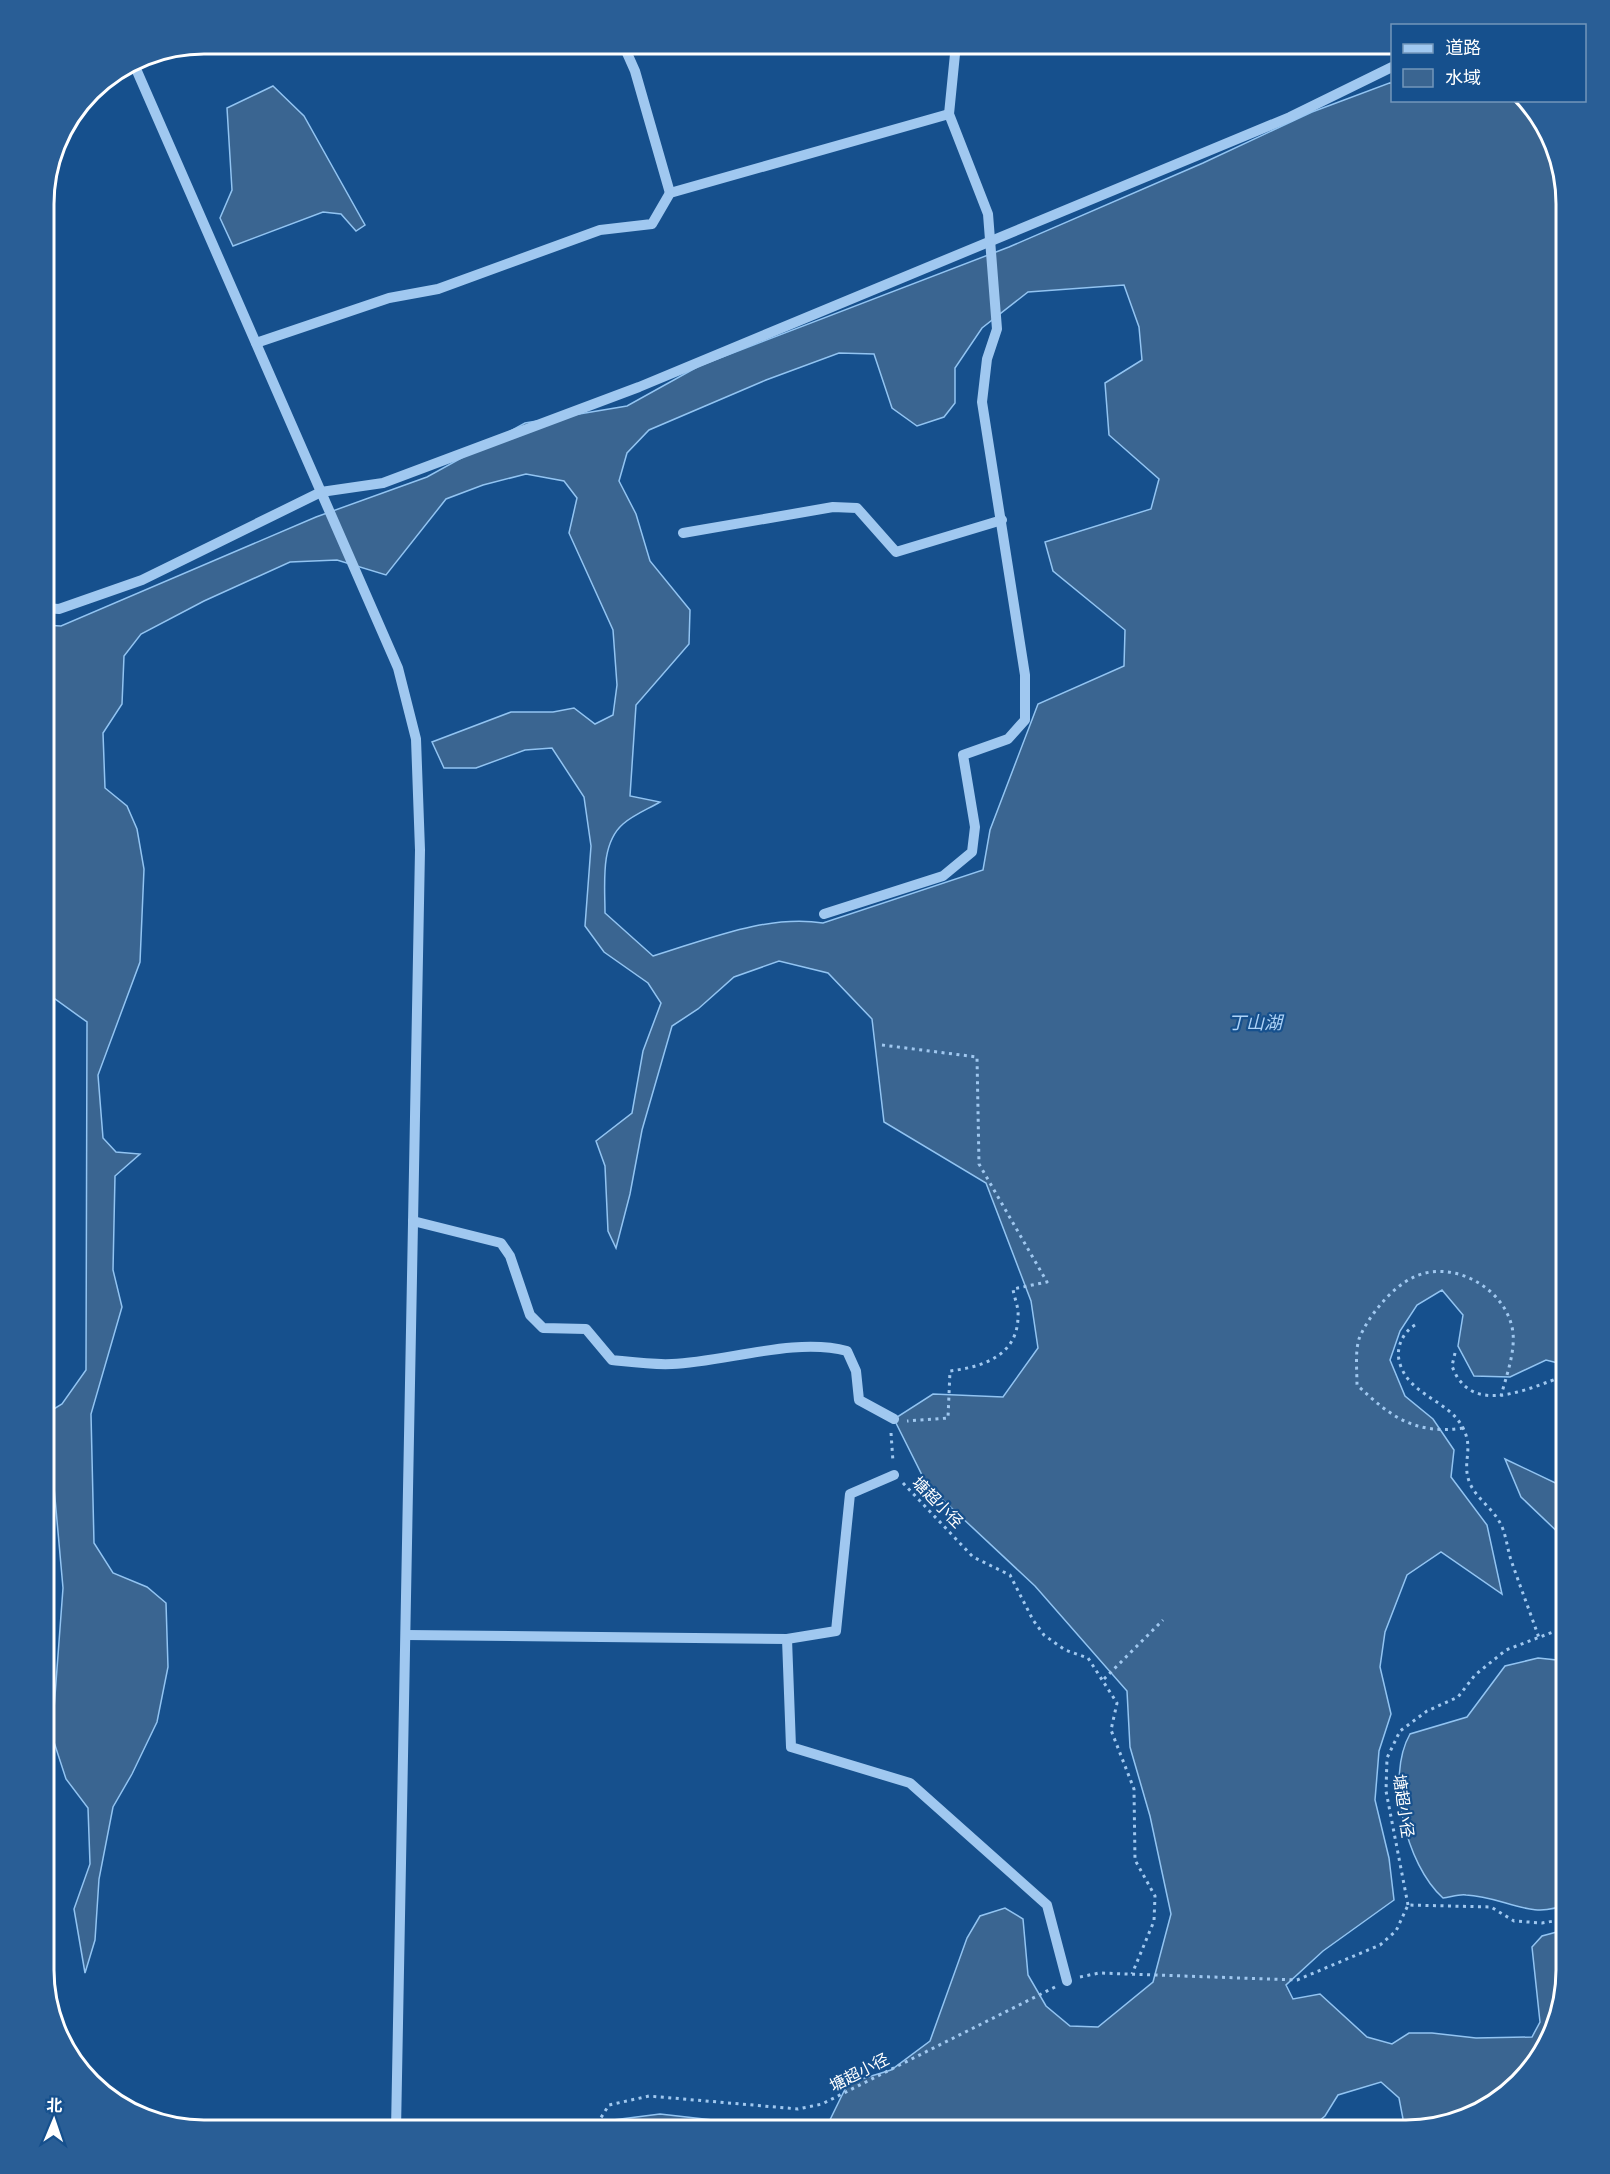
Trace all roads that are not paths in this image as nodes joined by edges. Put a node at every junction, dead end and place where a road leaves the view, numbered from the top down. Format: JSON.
{"nodes":[{"id":1,"x":627,"y":54,"type":"edge"},
{"id":2,"x":955,"y":54,"type":"edge"},
{"id":3,"x":1391,"y":67,"type":"edge"},
{"id":4,"x":137,"y":70,"type":"edge"},
{"id":5,"x":949,"y":114,"type":"junction"},
{"id":6,"x":670,"y":193,"type":"junction"},
{"id":7,"x":990,"y":242,"type":"junction"},
{"id":8,"x":256,"y":343,"type":"junction"},
{"id":9,"x":321,"y":492,"type":"junction"},
{"id":10,"x":1002,"y":520,"type":"junction"},
{"id":11,"x":683,"y":533,"type":"dead end"},
{"id":12,"x":54,"y":609,"type":"edge"},
{"id":13,"x":824,"y":914,"type":"dead end"},
{"id":14,"x":414,"y":1221,"type":"junction"},
{"id":15,"x":895,"y":1421,"type":"road end"},
{"id":16,"x":894,"y":1475,"type":"road end"},
{"id":17,"x":406,"y":1635,"type":"junction"},
{"id":18,"x":787,"y":1639,"type":"junction"},
{"id":19,"x":1067,"y":1981,"type":"road end"},
{"id":20,"x":396,"y":2120,"type":"edge"}],
"edges":[{"from":1,"to":6,"type":"street"},
{"from":2,"to":5,"type":"street"},
{"from":3,"to":7,"type":"street"},
{"from":4,"to":8,"type":"street"},
{"from":5,"to":6,"type":"street"},
{"from":5,"to":7,"type":"street"},
{"from":6,"to":8,"type":"street"},
{"from":7,"to":9,"type":"street"},
{"from":7,"to":10,"type":"street"},
{"from":8,"to":9,"type":"street"},
{"from":9,"to":12,"type":"street"},
{"from":9,"to":14,"type":"street"},
{"from":10,"to":11,"type":"street"},
{"from":10,"to":13,"type":"street"},
{"from":14,"to":15,"type":"street"},
{"from":14,"to":17,"type":"street"},
{"from":16,"to":18,"type":"street"},
{"from":17,"to":18,"type":"street"},
{"from":17,"to":20,"type":"street"},
{"from":18,"to":19,"type":"street"}]}
